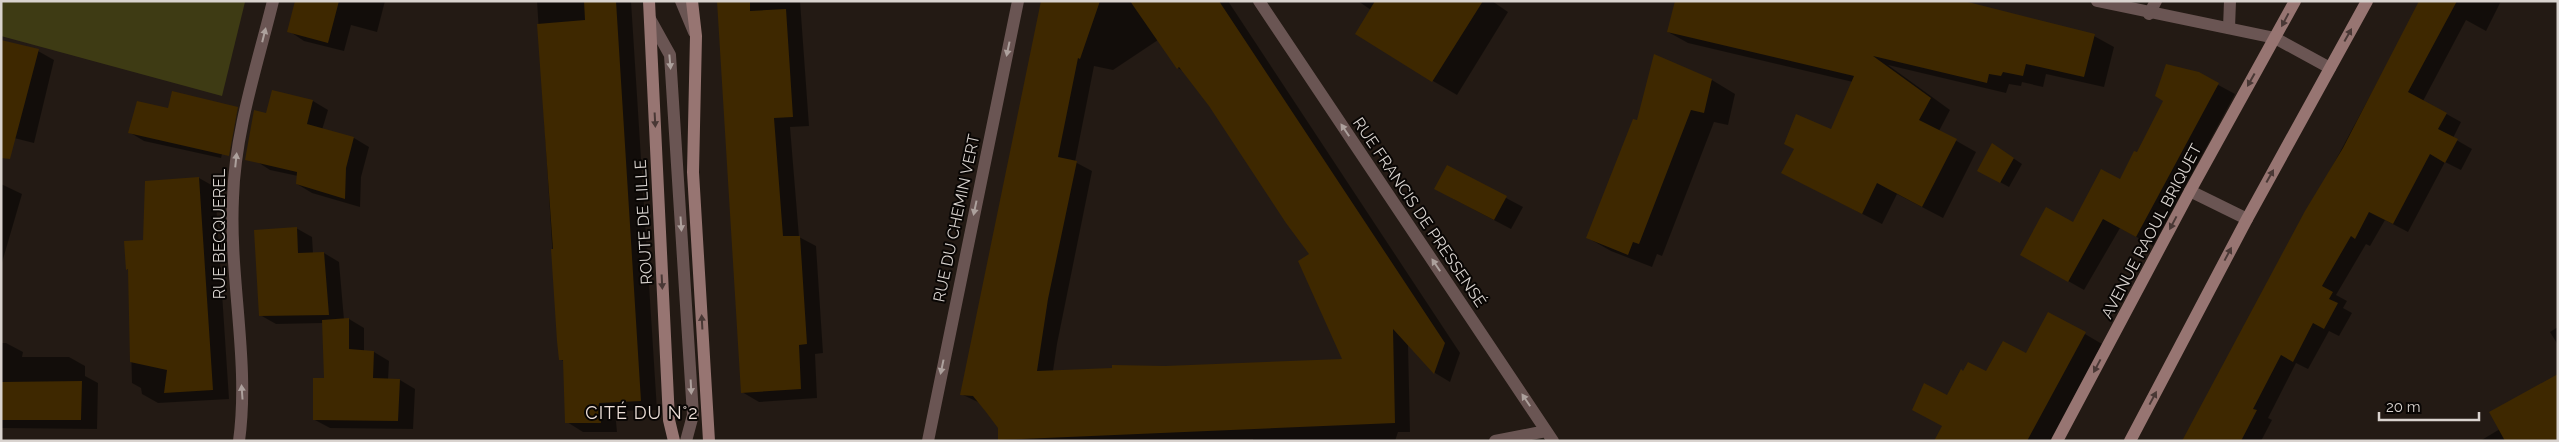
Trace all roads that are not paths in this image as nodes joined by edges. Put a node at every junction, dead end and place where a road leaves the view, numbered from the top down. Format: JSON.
{"nodes":[{"id":1,"x":273,"y":1,"type":"edge"},
{"id":2,"x":649,"y":1,"type":"edge"},
{"id":3,"x":681,"y":1,"type":"edge"},
{"id":4,"x":692,"y":1,"type":"edge"},
{"id":5,"x":1018,"y":1,"type":"edge"},
{"id":6,"x":1259,"y":1,"type":"edge"},
{"id":7,"x":2097,"y":1,"type":"edge"},
{"id":8,"x":2156,"y":1,"type":"edge"},
{"id":9,"x":2230,"y":1,"type":"edge"},
{"id":10,"x":2295,"y":1,"type":"edge"},
{"id":11,"x":2367,"y":1,"type":"edge"},
{"id":12,"x":2149,"y":14,"type":"junction"},
{"id":13,"x":650,"y":19,"type":"junction"},
{"id":14,"x":2229,"y":28,"type":"junction"},
{"id":15,"x":696,"y":36,"type":"junction"},
{"id":16,"x":2275,"y":38,"type":"junction"},
{"id":17,"x":2330,"y":68,"type":"junction"},
{"id":18,"x":2190,"y":191,"type":"junction"},
{"id":19,"x":2246,"y":219,"type":"junction"},
{"id":20,"x":1550,"y":436,"type":"edge"},
{"id":21,"x":238,"y":441,"type":"edge"},
{"id":22,"x":674,"y":441,"type":"edge"},
{"id":23,"x":686,"y":441,"type":"edge"},
{"id":24,"x":709,"y":441,"type":"edge"},
{"id":25,"x":928,"y":441,"type":"edge"},
{"id":26,"x":1495,"y":441,"type":"edge"},
{"id":27,"x":2058,"y":441,"type":"edge"},
{"id":28,"x":2130,"y":441,"type":"edge"}],
"edges":[{"from":21,"to":1,"type":"street","name":"RUE BECQUEREL","one_way":true},
{"from":2,"to":13,"type":"main road","name":"ROUTE DE LILLE"},
{"from":3,"to":15,"type":"street"},
{"from":4,"to":15,"type":"main road"},
{"from":5,"to":25,"type":"street","name":"RUE DU CHEMIN VERT","one_way":true},
{"from":20,"to":6,"type":"street","name":"RUE FRANCIS DE PRESSENSÉ","one_way":true},
{"from":7,"to":12,"type":"street"},
{"from":8,"to":12,"type":"street"},
{"from":9,"to":14,"type":"street"},
{"from":10,"to":16,"type":"main road","name":"AVENUE RAOUL BRIQUET","one_way":true},
{"from":17,"to":11,"type":"main road","one_way":true},
{"from":12,"to":14,"type":"street"},
{"from":13,"to":22,"type":"main road","name":"ROUTE DE LILLE","one_way":true},
{"from":13,"to":23,"type":"street","one_way":true},
{"from":14,"to":16,"type":"street"},
{"from":24,"to":15,"type":"main road","one_way":true},
{"from":16,"to":17,"type":"street"},
{"from":16,"to":18,"type":"main road","name":"AVENUE RAOUL BRIQUET","one_way":true},
{"from":19,"to":17,"type":"main road","one_way":true},
{"from":18,"to":19,"type":"street"},
{"from":18,"to":27,"type":"main road","name":"AVENUE RAOUL BRIQUET","one_way":true},
{"from":28,"to":19,"type":"main road","one_way":true},
{"from":20,"to":26,"type":"street"}]}
